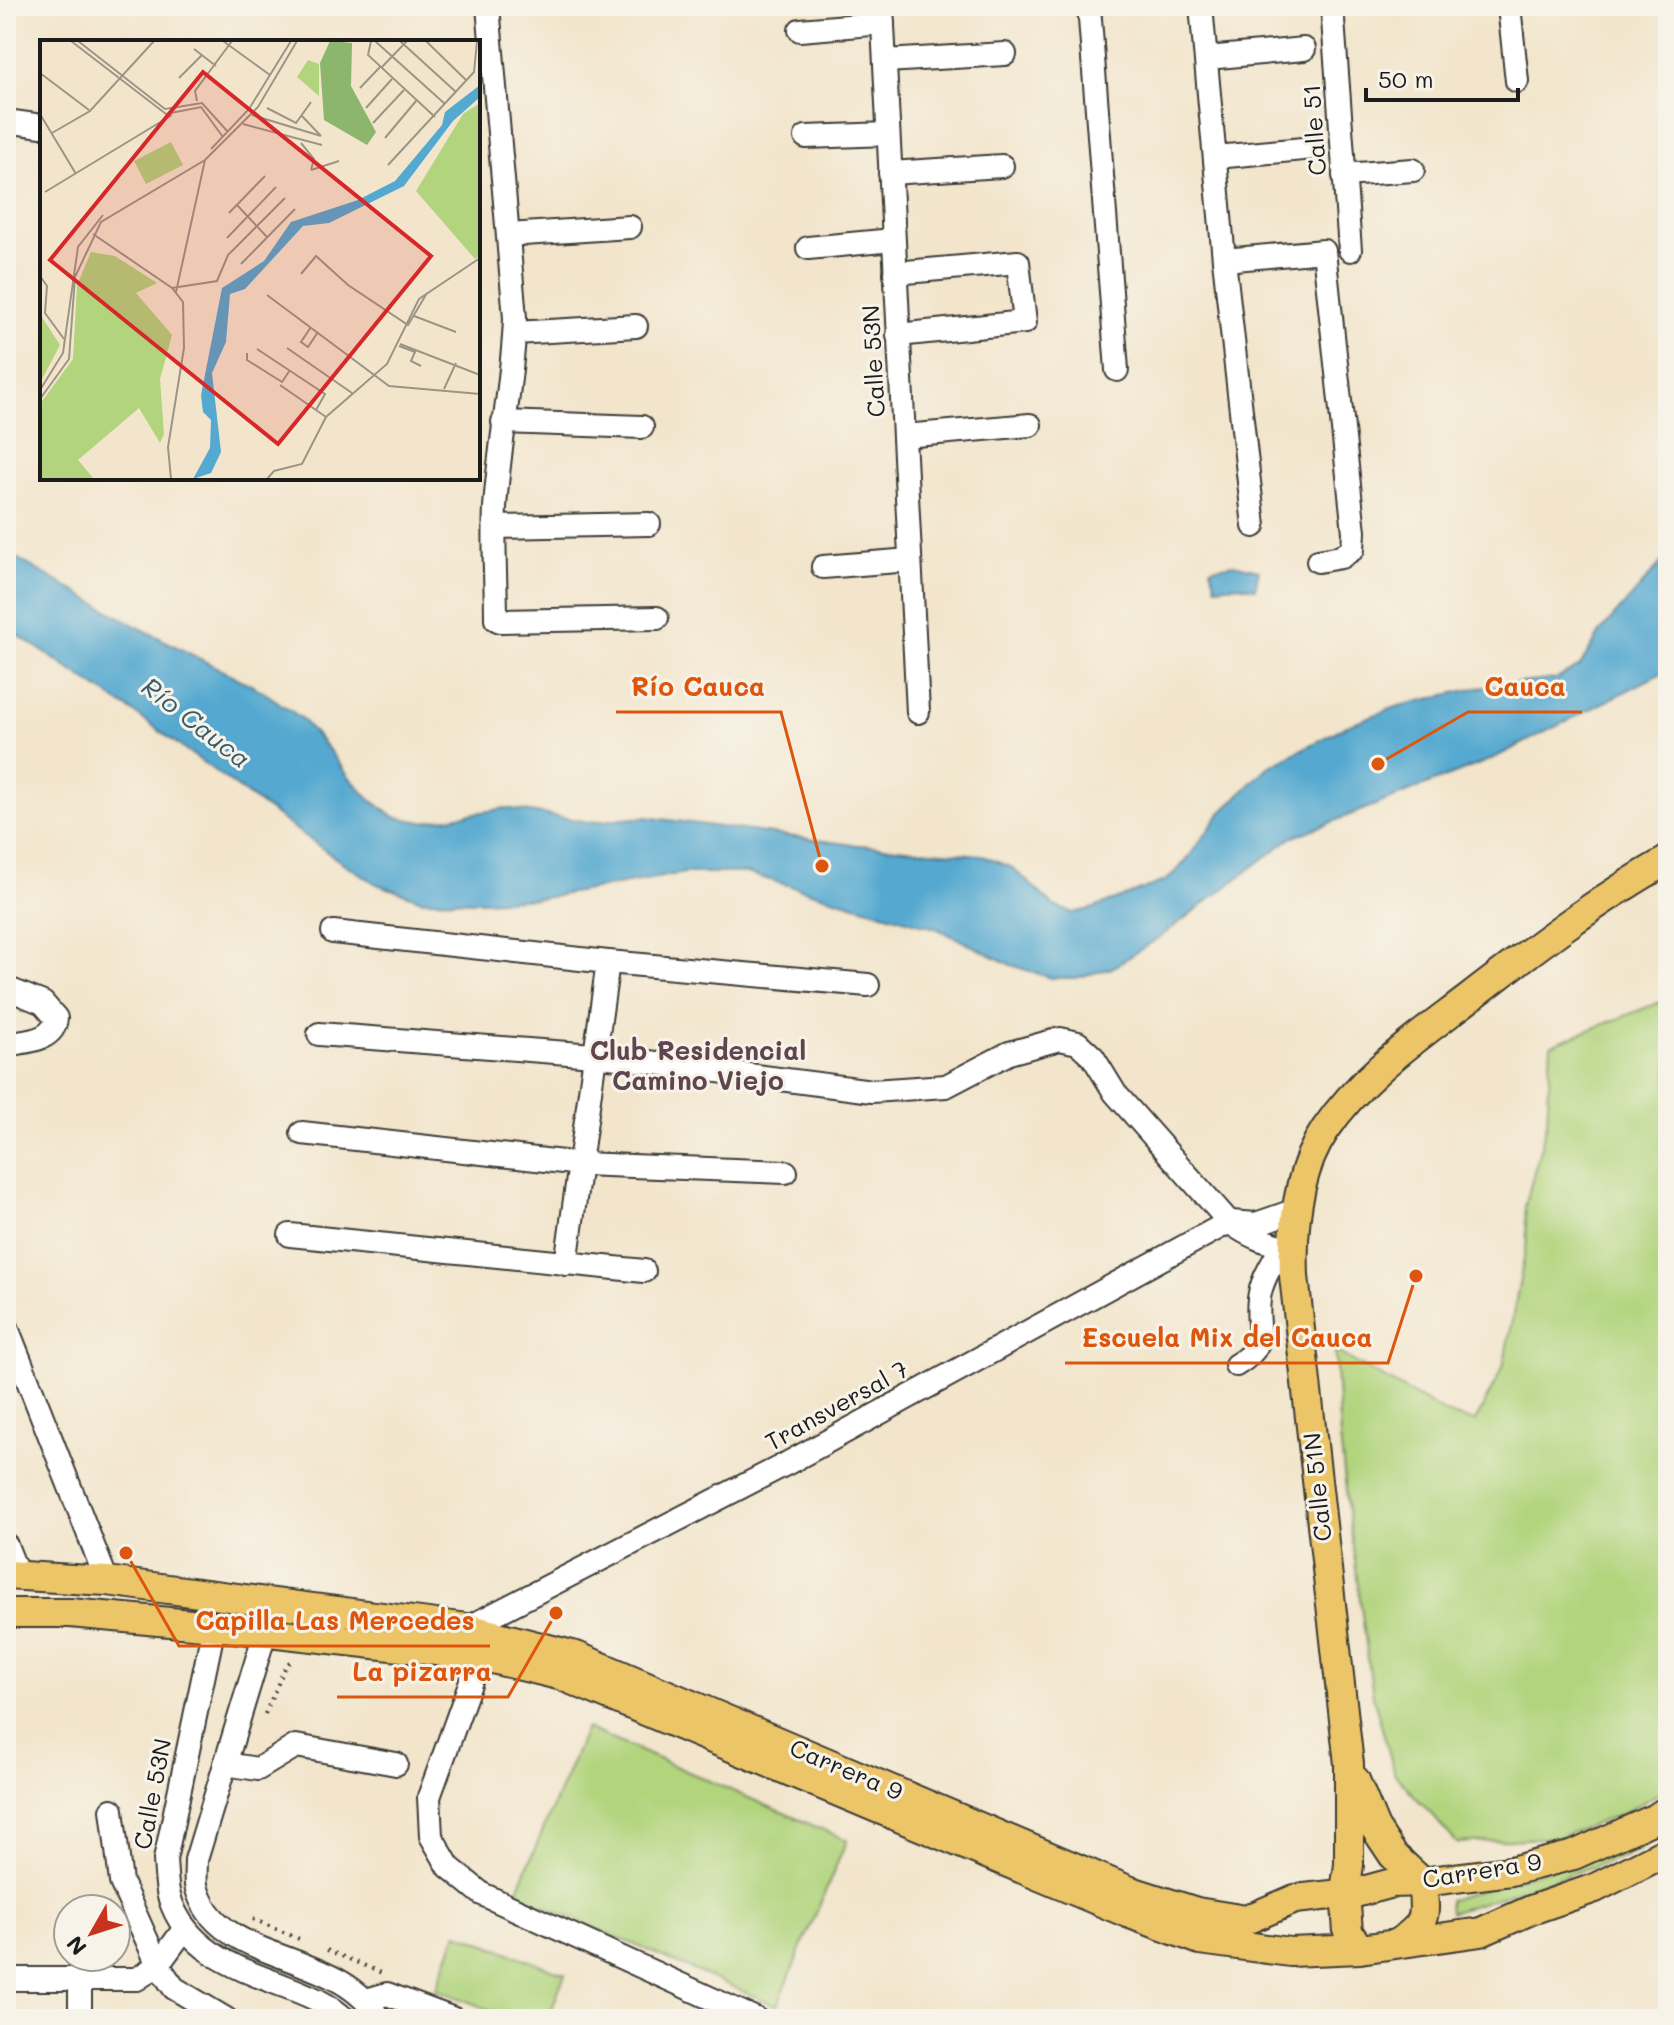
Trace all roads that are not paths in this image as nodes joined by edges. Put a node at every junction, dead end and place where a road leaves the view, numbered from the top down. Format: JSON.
{"nodes":[{"id":1,"x":488,"y":6,"type":"edge"},
{"id":2,"x":1089,"y":6,"type":"edge"},
{"id":3,"x":1201,"y":6,"type":"edge"},
{"id":4,"x":1332,"y":6,"type":"edge"},
{"id":5,"x":1509,"y":6,"type":"edge"},
{"id":6,"x":882,"y":14,"type":"edge"},
{"id":7,"x":800,"y":30,"type":"dead end"},
{"id":8,"x":1304,"y":49,"type":"dead end"},
{"id":9,"x":1005,"y":54,"type":"dead end"},
{"id":10,"x":1207,"y":58,"type":"junction"},
{"id":11,"x":885,"y":61,"type":"junction"},
{"id":12,"x":1517,"y":81,"type":"dead end"},
{"id":13,"x":6,"y":121,"type":"edge"},
{"id":14,"x":40,"y":126,"type":"edge"},
{"id":15,"x":888,"y":134,"type":"junction"},
{"id":16,"x":806,"y":137,"type":"dead end"},
{"id":17,"x":1314,"y":148,"type":"dead end"},
{"id":18,"x":1216,"y":157,"type":"junction"},
{"id":19,"x":1002,"y":166,"type":"dead end"},
{"id":20,"x":1413,"y":170,"type":"dead end"},
{"id":21,"x":890,"y":173,"type":"junction"},
{"id":22,"x":1344,"y":175,"type":"junction"},
{"id":23,"x":630,"y":227,"type":"dead end"},
{"id":24,"x":508,"y":235,"type":"junction"},
{"id":25,"x":893,"y":240,"type":"junction"},
{"id":26,"x":808,"y":248,"type":"dead end"},
{"id":27,"x":1350,"y":250,"type":"dead end"},
{"id":28,"x":1224,"y":260,"type":"junction"},
{"id":29,"x":895,"y":273,"type":"junction"},
{"id":30,"x":636,"y":326,"type":"dead end"},
{"id":31,"x":515,"y":333,"type":"junction"},
{"id":32,"x":898,"y":335,"type":"junction"},
{"id":33,"x":1117,"y":370,"type":"dead end"},
{"id":34,"x":503,"y":422,"type":"junction"},
{"id":35,"x":1030,"y":425,"type":"dead end"},
{"id":36,"x":642,"y":427,"type":"dead end"},
{"id":37,"x":904,"y":436,"type":"junction"},
{"id":38,"x":649,"y":524,"type":"dead end"},
{"id":39,"x":1254,"y":526,"type":"dead end"},
{"id":40,"x":495,"y":527,"type":"junction"},
{"id":41,"x":910,"y":560,"type":"junction"},
{"id":42,"x":1318,"y":561,"type":"dead end"},
{"id":43,"x":823,"y":567,"type":"dead end"},
{"id":44,"x":657,"y":618,"type":"dead end"},
{"id":45,"x":918,"y":712,"type":"dead end"},
{"id":46,"x":1668,"y":860,"type":"edge"},
{"id":47,"x":333,"y":932,"type":"dead end"},
{"id":48,"x":608,"y":962,"type":"junction"},
{"id":49,"x":868,"y":985,"type":"dead end"},
{"id":50,"x":6,"y":988,"type":"edge"},
{"id":51,"x":319,"y":1034,"type":"dead end"},
{"id":52,"x":6,"y":1045,"type":"edge"},
{"id":53,"x":594,"y":1055,"type":"junction"},
{"id":54,"x":302,"y":1133,"type":"dead end"},
{"id":55,"x":581,"y":1164,"type":"junction"},
{"id":56,"x":786,"y":1172,"type":"dead end"},
{"id":57,"x":1296,"y":1210,"type":"junction"},
{"id":58,"x":1229,"y":1222,"type":"junction"},
{"id":59,"x":290,"y":1235,"type":"dead end"},
{"id":60,"x":1288,"y":1247,"type":"junction"},
{"id":61,"x":566,"y":1264,"type":"junction"},
{"id":62,"x":644,"y":1271,"type":"dead end"},
{"id":63,"x":6,"y":1325,"type":"edge"},
{"id":64,"x":1236,"y":1365,"type":"dead end"},
{"id":65,"x":6,"y":1545,"type":"edge"},
{"id":66,"x":12,"y":1575,"type":"edge"},
{"id":67,"x":107,"y":1581,"type":"junction"},
{"id":68,"x":6,"y":1613,"type":"edge"},
{"id":69,"x":214,"y":1626,"type":"junction"},
{"id":70,"x":467,"y":1628,"type":"junction"},
{"id":71,"x":265,"y":1633,"type":"junction"},
{"id":72,"x":480,"y":1656,"type":"junction"},
{"id":73,"x":225,"y":1764,"type":"junction"},
{"id":74,"x":396,"y":1764,"type":"dead end"},
{"id":75,"x":1349,"y":1764,"type":"junction"},
{"id":76,"x":112,"y":1810,"type":"dead end"},
{"id":77,"x":1668,"y":1810,"type":"edge"},
{"id":78,"x":1668,"y":1851,"type":"edge"},
{"id":79,"x":1393,"y":1855,"type":"junction"},
{"id":80,"x":1347,"y":1878,"type":"junction"},
{"id":81,"x":1422,"y":1882,"type":"junction"},
{"id":82,"x":185,"y":1928,"type":"junction"},
{"id":83,"x":1399,"y":1942,"type":"junction"},
{"id":84,"x":1360,"y":1949,"type":"junction"},
{"id":85,"x":158,"y":1965,"type":"junction"},
{"id":86,"x":6,"y":1979,"type":"edge"},
{"id":87,"x":80,"y":1979,"type":"junction"},
{"id":88,"x":372,"y":2010,"type":"edge"},
{"id":89,"x":80,"y":2019,"type":"edge"},
{"id":90,"x":226,"y":2019,"type":"edge"},
{"id":91,"x":345,"y":2019,"type":"edge"},
{"id":92,"x":454,"y":2019,"type":"edge"},
{"id":93,"x":756,"y":2019,"type":"edge"}],
"edges":[{"from":1,"to":24,"type":"street"},
{"from":2,"to":33,"type":"street"},
{"from":3,"to":10,"type":"street"},
{"from":4,"to":22,"type":"street","name":"Calle 51"},
{"from":5,"to":12,"type":"street"},
{"from":6,"to":7,"type":"street"},
{"from":6,"to":11,"type":"street","name":"Calle 53N"},
{"from":8,"to":10,"type":"street"},
{"from":9,"to":11,"type":"street"},
{"from":10,"to":18,"type":"street"},
{"from":11,"to":15,"type":"street","name":"Calle 53N"},
{"from":13,"to":14,"type":"street"},
{"from":15,"to":16,"type":"street"},
{"from":15,"to":21,"type":"street","name":"Calle 53N"},
{"from":17,"to":18,"type":"street"},
{"from":18,"to":28,"type":"street"},
{"from":19,"to":21,"type":"street"},
{"from":20,"to":22,"type":"street"},
{"from":21,"to":25,"type":"street","name":"Calle 53N"},
{"from":22,"to":27,"type":"street","name":"Calle 51"},
{"from":23,"to":24,"type":"street"},
{"from":24,"to":31,"type":"street"},
{"from":25,"to":26,"type":"street"},
{"from":25,"to":29,"type":"street","name":"Calle 53N"},
{"from":28,"to":39,"type":"street"},
{"from":28,"to":42,"type":"street"},
{"from":29,"to":32,"type":"street","name":"Calle 53N"},
{"from":29,"to":32,"type":"street"},
{"from":30,"to":31,"type":"street"},
{"from":31,"to":34,"type":"street"},
{"from":32,"to":37,"type":"street","name":"Calle 53N"},
{"from":34,"to":36,"type":"street"},
{"from":34,"to":40,"type":"street"},
{"from":35,"to":37,"type":"street"},
{"from":37,"to":41,"type":"street","name":"Calle 53N"},
{"from":38,"to":40,"type":"street"},
{"from":40,"to":44,"type":"street"},
{"from":41,"to":43,"type":"street"},
{"from":41,"to":45,"type":"street","name":"Calle 53N"},
{"from":46,"to":57,"type":"main road","name":"Calle 51N"},
{"from":47,"to":48,"type":"street"},
{"from":48,"to":49,"type":"street"},
{"from":48,"to":53,"type":"street"},
{"from":50,"to":52,"type":"street"},
{"from":51,"to":53,"type":"street"},
{"from":53,"to":55,"type":"street"},
{"from":53,"to":58,"type":"street"},
{"from":54,"to":55,"type":"street"},
{"from":55,"to":56,"type":"street"},
{"from":55,"to":61,"type":"street"},
{"from":57,"to":58,"type":"street"},
{"from":57,"to":60,"type":"main road","name":"Calle 51N"},
{"from":58,"to":60,"type":"street"},
{"from":58,"to":70,"type":"street","name":"Transversal 7"},
{"from":59,"to":61,"type":"street"},
{"from":60,"to":64,"type":"street"},
{"from":60,"to":75,"type":"main road","name":"Calle 51N"},
{"from":61,"to":62,"type":"street"},
{"from":63,"to":67,"type":"street"},
{"from":65,"to":66,"type":"street"},
{"from":66,"to":67,"type":"main road","name":"Carrera 9"},
{"from":67,"to":70,"type":"main road","name":"Carrera 9"},
{"from":68,"to":69,"type":"main road","name":"Carrera 9"},
{"from":69,"to":71,"type":"main road","name":"Carrera 9"},
{"from":69,"to":82,"type":"street","name":"Calle 53N"},
{"from":70,"to":80,"type":"main road","name":"Carrera 9"},
{"from":71,"to":72,"type":"main road","name":"Carrera 9"},
{"from":71,"to":73,"type":"street"},
{"from":72,"to":84,"type":"main road","name":"Carrera 9"},
{"from":72,"to":93,"type":"street"},
{"from":73,"to":74,"type":"street"},
{"from":73,"to":88,"type":"street"},
{"from":75,"to":79,"type":"main road","name":"Calle 51N"},
{"from":75,"to":80,"type":"main road","name":"Calle 51N"},
{"from":76,"to":85,"type":"street"},
{"from":77,"to":81,"type":"main road","name":"Carrera 9"},
{"from":78,"to":83,"type":"main road","name":"Carrera 9"},
{"from":79,"to":80,"type":"main road"},
{"from":79,"to":81,"type":"main road","name":"Calle 51N"},
{"from":80,"to":81,"type":"main road","name":"Carrera 9"},
{"from":80,"to":84,"type":"main road","name":"Calle 51N"},
{"from":81,"to":83,"type":"main road"},
{"from":82,"to":85,"type":"street"},
{"from":82,"to":91,"type":"street","name":"Calle 53N"},
{"from":83,"to":84,"type":"main road","name":"Carrera 9"},
{"from":85,"to":87,"type":"street"},
{"from":85,"to":90,"type":"street"},
{"from":86,"to":87,"type":"street"},
{"from":87,"to":89,"type":"street"},
{"from":88,"to":92,"type":"street"}]}
